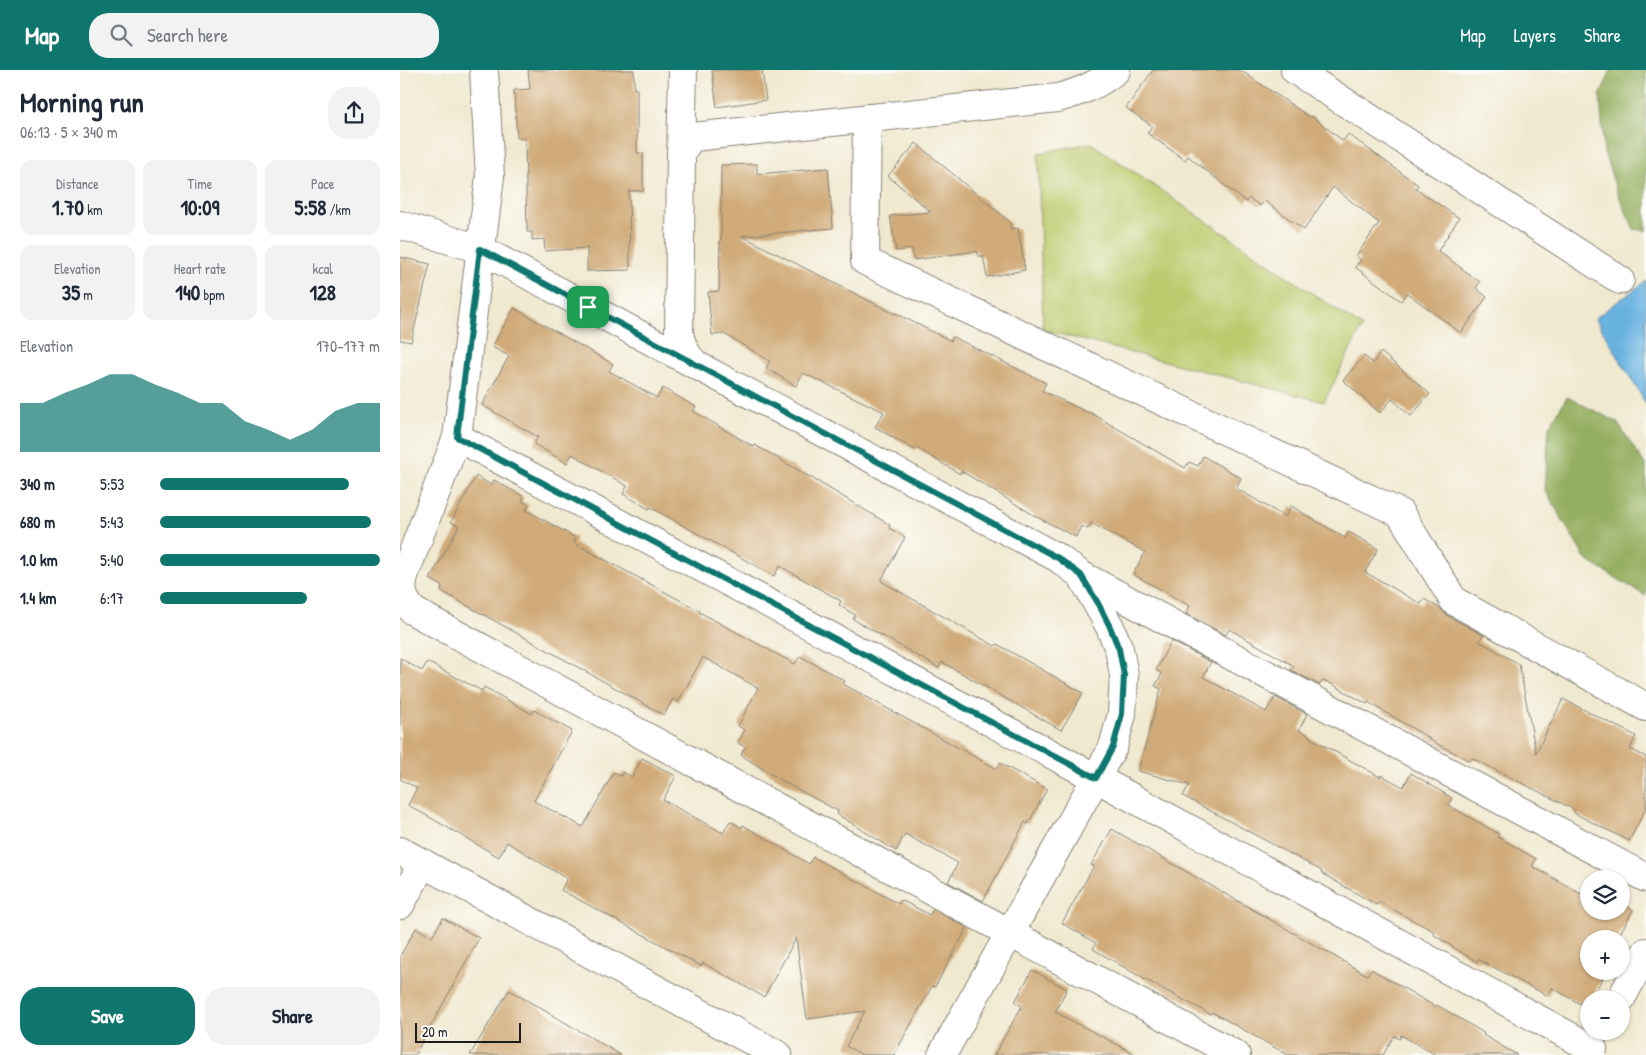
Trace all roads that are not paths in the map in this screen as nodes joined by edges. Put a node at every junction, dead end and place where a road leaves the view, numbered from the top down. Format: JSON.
{"nodes":[{"id":1,"x":484,"y":70,"type":"edge"},
{"id":2,"x":683,"y":70,"type":"edge"},
{"id":3,"x":1116,"y":70,"type":"edge"},
{"id":4,"x":1295,"y":70,"type":"edge"},
{"id":5,"x":867,"y":118,"type":"junction"},
{"id":6,"x":681,"y":156,"type":"junction"},
{"id":7,"x":400,"y":225,"type":"edge"},
{"id":8,"x":480,"y":249,"type":"junction"},
{"id":9,"x":1620,"y":280,"type":"dead end"},
{"id":10,"x":696,"y":365,"type":"junction"},
{"id":11,"x":457,"y":437,"type":"junction"},
{"id":12,"x":1081,"y":575,"type":"junction"},
{"id":13,"x":1646,"y":707,"type":"edge"},
{"id":14,"x":1096,"y":778,"type":"junction"},
{"id":15,"x":411,"y":857,"type":"edge"},
{"id":16,"x":1646,"y":878,"type":"edge"},
{"id":17,"x":400,"y":905,"type":"edge"},
{"id":18,"x":1010,"y":932,"type":"junction"},
{"id":19,"x":1646,"y":952,"type":"edge"},
{"id":20,"x":1626,"y":990,"type":"edge"},
{"id":21,"x":1596,"y":1045,"type":"edge"},
{"id":22,"x":778,"y":1055,"type":"edge"},
{"id":23,"x":942,"y":1055,"type":"edge"},
{"id":24,"x":1236,"y":1055,"type":"edge"}],
"edges":[{"from":1,"to":8,"type":"street"},
{"from":2,"to":6,"type":"street"},
{"from":3,"to":5,"type":"street"},
{"from":4,"to":9,"type":"street"},
{"from":5,"to":6,"type":"street"},
{"from":5,"to":13,"type":"street"},
{"from":6,"to":10,"type":"street"},
{"from":7,"to":8,"type":"street"},
{"from":8,"to":10,"type":"street"},
{"from":8,"to":11,"type":"street"},
{"from":10,"to":12,"type":"street"},
{"from":11,"to":14,"type":"street"},
{"from":11,"to":18,"type":"street"},
{"from":12,"to":14,"type":"street"},
{"from":12,"to":16,"type":"street"},
{"from":14,"to":18,"type":"street"},
{"from":14,"to":21,"type":"street"},
{"from":15,"to":17,"type":"street"},
{"from":15,"to":22,"type":"street"},
{"from":18,"to":23,"type":"street"},
{"from":18,"to":24,"type":"street"},
{"from":19,"to":20,"type":"street"}]}
